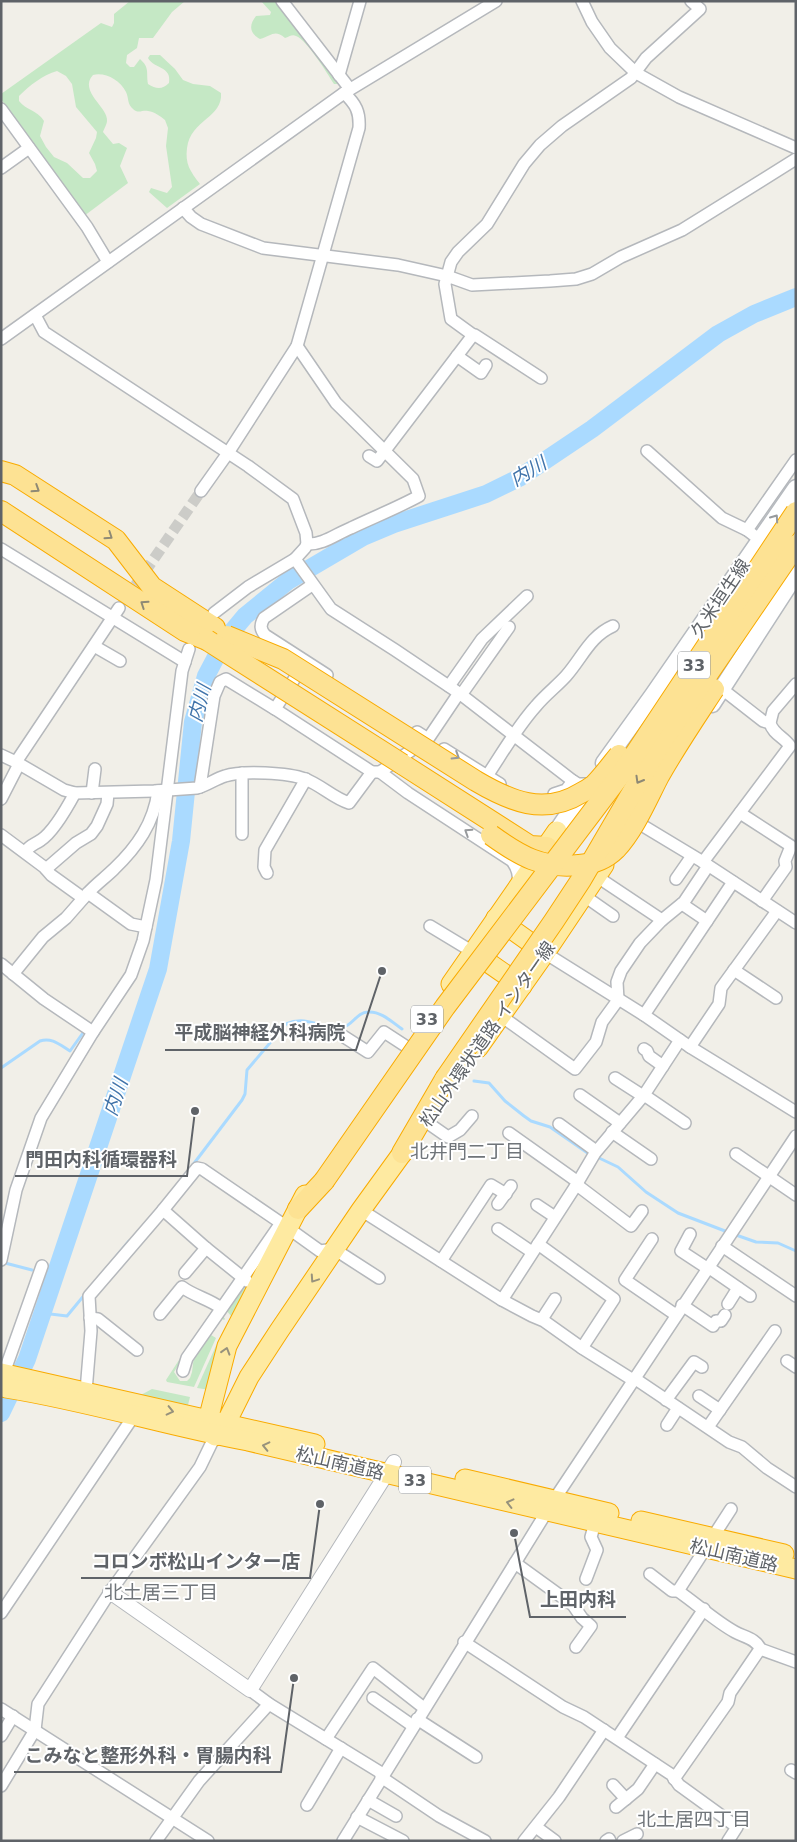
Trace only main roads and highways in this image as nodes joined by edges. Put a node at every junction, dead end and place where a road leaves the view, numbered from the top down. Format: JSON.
{"nodes":[{"id":1,"x":1,"y":471,"type":"edge"},
{"id":2,"x":796,"y":488,"type":"edge"},
{"id":3,"x":1,"y":511,"type":"edge"},
{"id":4,"x":796,"y":512,"type":"edge"},
{"id":5,"x":754,"y":535,"type":"junction"},
{"id":6,"x":796,"y":545,"type":"edge"},
{"id":7,"x":791,"y":567,"type":"edge"},
{"id":8,"x":748,"y":585,"type":"junction"},
{"id":9,"x":205,"y":635,"type":"junction"},
{"id":10,"x":645,"y":706,"type":"junction"},
{"id":11,"x":692,"y":736,"type":"junction"},
{"id":12,"x":558,"y":831,"type":"joint"},
{"id":13,"x":546,"y":848,"type":"junction"},
{"id":14,"x":600,"y":871,"type":"junction"},
{"id":15,"x":496,"y":918,"type":"junction"},
{"id":16,"x":473,"y":952,"type":"junction"},
{"id":17,"x":545,"y":954,"type":"junction"},
{"id":18,"x":522,"y":986,"type":"junction"},
{"id":19,"x":402,"y":1153,"type":"junction"},
{"id":20,"x":298,"y":1209,"type":"junction"},
{"id":21,"x":5,"y":1379,"type":"edge"},
{"id":22,"x":35,"y":1386,"type":"junction"},
{"id":23,"x":137,"y":1410,"type":"junction"},
{"id":24,"x":216,"y":1426,"type":"junction"},
{"id":25,"x":550,"y":1506,"type":"junction"},
{"id":26,"x":710,"y":1543,"type":"junction"},
{"id":27,"x":796,"y":1556,"type":"edge"},
{"id":28,"x":796,"y":1569,"type":"edge"}],
"edges":[{"from":1,"to":9,"type":"highway","one_way":true},
{"from":5,"to":2,"type":"main road","name":"久米垣生線","one_way":true},
{"from":9,"to":3,"type":"highway","one_way":true},
{"from":4,"to":8,"type":"highway","number":"33","bridge":true},
{"from":5,"to":7,"type":"main road"},
{"from":5,"to":10,"type":"main road","name":"久米垣生線"},
{"from":6,"to":7,"type":"highway","number":"33","bridge":true},
{"from":7,"to":9,"type":"highway","bridge":true},
{"from":7,"to":11,"type":"main road"},
{"from":7,"to":19,"type":"highway","number":"33","one_way":true,"bridge":true},
{"from":8,"to":9,"type":"highway","bridge":true},
{"from":8,"to":20,"type":"highway","number":"33","bridge":true},
{"from":9,"to":13,"type":"highway","bridge":true},
{"from":10,"to":11,"type":"main road"},
{"from":10,"to":12,"type":"main road","name":"久米垣生線"},
{"from":11,"to":14,"type":"main road"},
{"from":12,"to":13,"type":"highway","number":"33"},
{"from":13,"to":14,"type":"highway"},
{"from":13,"to":15,"type":"highway","number":"33"},
{"from":14,"to":17,"type":"highway","name":"松山外環状道路 インター線","number":"33"},
{"from":15,"to":16,"type":"highway","number":"33"},
{"from":15,"to":17,"type":"highway"},
{"from":16,"to":18,"type":"highway"},
{"from":16,"to":20,"type":"highway","number":"33"},
{"from":17,"to":18,"type":"highway","name":"松山外環状道路 インター線","number":"33"},
{"from":18,"to":19,"type":"highway","name":"松山外環状道路 インター線","number":"33"},
{"from":19,"to":24,"type":"highway","name":"松山外環状道路 インター線","number":"33","one_way":true},
{"from":24,"to":20,"type":"highway","number":"33","one_way":true},
{"from":21,"to":22,"type":"highway","name":"松山南道路","number":"33"},
{"from":22,"to":23,"type":"highway","name":"松山南道路","number":"33"},
{"from":22,"to":23,"type":"highway","name":"松山南道路","number":"33"},
{"from":23,"to":24,"type":"highway","name":"松山南道路","number":"33"},
{"from":24,"to":25,"type":"highway","name":"松山南道路","number":"33"},
{"from":25,"to":26,"type":"highway","name":"松山南道路","number":"33"},
{"from":25,"to":26,"type":"highway","name":"松山南道路","number":"33"},
{"from":26,"to":27,"type":"highway","name":"松山南道路","number":"33"},
{"from":26,"to":28,"type":"highway","name":"松山南道路","number":"33"}]}
